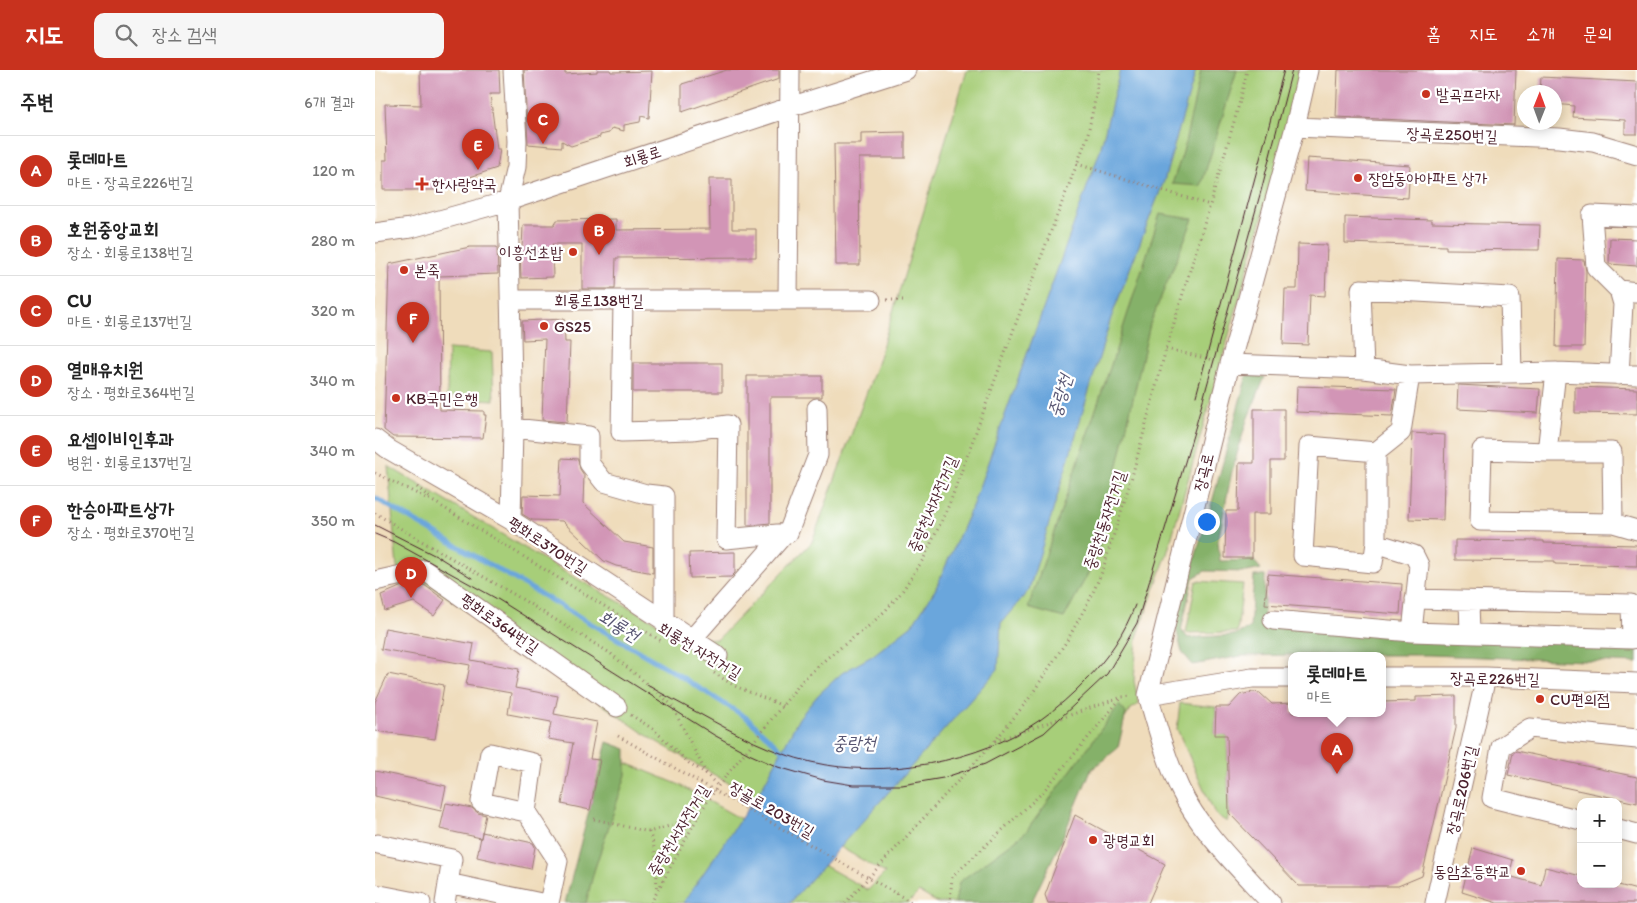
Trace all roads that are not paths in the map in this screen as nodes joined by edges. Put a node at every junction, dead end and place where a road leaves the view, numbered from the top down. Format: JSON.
{"nodes":[{"id":1,"x":513,"y":70,"type":"edge"},
{"id":2,"x":790,"y":70,"type":"edge"},
{"id":3,"x":906,"y":70,"type":"edge"},
{"id":4,"x":1308,"y":70,"type":"edge"},
{"id":5,"x":790,"y":107,"type":"junction"},
{"id":6,"x":1295,"y":127,"type":"junction"},
{"id":7,"x":1637,"y":155,"type":"edge"},
{"id":8,"x":508,"y":201,"type":"junction"},
{"id":9,"x":1637,"y":217,"type":"edge"},
{"id":10,"x":375,"y":233,"type":"edge"},
{"id":11,"x":1628,"y":291,"type":"edge"},
{"id":12,"x":510,"y":300,"type":"junction"},
{"id":13,"x":623,"y":300,"type":"junction"},
{"id":14,"x":788,"y":300,"type":"junction"},
{"id":15,"x":871,"y":300,"type":"dead end"},
{"id":16,"x":1230,"y":364,"type":"junction"},
{"id":17,"x":1364,"y":369,"type":"junction"},
{"id":18,"x":1555,"y":372,"type":"junction"},
{"id":19,"x":1512,"y":373,"type":"junction"},
{"id":20,"x":1410,"y":375,"type":"junction"},
{"id":21,"x":1628,"y":375,"type":"edge"},
{"id":22,"x":817,"y":408,"type":"dead end"},
{"id":23,"x":513,"y":428,"type":"junction"},
{"id":24,"x":375,"y":439,"type":"edge"},
{"id":25,"x":1375,"y":452,"type":"junction"},
{"id":26,"x":1547,"y":452,"type":"junction"},
{"id":27,"x":511,"y":520,"type":"junction"},
{"id":28,"x":1613,"y":523,"type":"junction"},
{"id":29,"x":1637,"y":530,"type":"edge"},
{"id":30,"x":785,"y":533,"type":"junction"},
{"id":31,"x":1376,"y":543,"type":"junction"},
{"id":32,"x":375,"y":581,"type":"edge"},
{"id":33,"x":1415,"y":599,"type":"junction"},
{"id":34,"x":1469,"y":601,"type":"junction"},
{"id":35,"x":1273,"y":620,"type":"dead end"},
{"id":36,"x":664,"y":622,"type":"junction"},
{"id":37,"x":1412,"y":632,"type":"junction"},
{"id":38,"x":1470,"y":634,"type":"junction"},
{"id":39,"x":692,"y":639,"type":"junction"},
{"id":40,"x":715,"y":664,"type":"road end"},
{"id":41,"x":1486,"y":676,"type":"junction"},
{"id":42,"x":1386,"y":677,"type":"edge"},
{"id":43,"x":1288,"y":678,"type":"edge"},
{"id":44,"x":1637,"y":683,"type":"edge"},
{"id":45,"x":1148,"y":695,"type":"junction"},
{"id":46,"x":624,"y":711,"type":"road end"},
{"id":47,"x":1637,"y":739,"type":"edge"},
{"id":48,"x":1461,"y":788,"type":"junction"},
{"id":49,"x":1492,"y":798,"type":"junction"},
{"id":50,"x":526,"y":812,"type":"dead end"},
{"id":51,"x":1577,"y":819,"type":"edge"},
{"id":52,"x":1622,"y":831,"type":"edge"},
{"id":53,"x":1637,"y":834,"type":"edge"},
{"id":54,"x":378,"y":844,"type":"dead end"},
{"id":55,"x":448,"y":883,"type":"junction"},
{"id":56,"x":375,"y":894,"type":"edge"},
{"id":57,"x":421,"y":903,"type":"edge"},
{"id":58,"x":445,"y":903,"type":"edge"},
{"id":59,"x":541,"y":903,"type":"edge"},
{"id":60,"x":549,"y":903,"type":"edge"},
{"id":61,"x":1271,"y":903,"type":"edge"},
{"id":62,"x":1435,"y":903,"type":"edge"}],
"edges":[{"from":1,"to":8,"type":"street"},
{"from":2,"to":5,"type":"street"},
{"from":3,"to":5,"type":"street","name":"회룡로"},
{"from":4,"to":6,"type":"street","name":"장곡로"},
{"from":5,"to":8,"type":"street","name":"회룡로"},
{"from":5,"to":14,"type":"street"},
{"from":6,"to":7,"type":"street","name":"장곡로250번길"},
{"from":6,"to":16,"type":"street","name":"장곡로"},
{"from":8,"to":10,"type":"street","name":"회룡로"},
{"from":8,"to":12,"type":"street"},
{"from":9,"to":11,"type":"street"},
{"from":11,"to":21,"type":"street"},
{"from":12,"to":13,"type":"street","name":"회룡로138번길"},
{"from":12,"to":23,"type":"street"},
{"from":13,"to":14,"type":"street","name":"회룡로138번길"},
{"from":13,"to":30,"type":"street"},
{"from":14,"to":15,"type":"street","name":"회룡로138번길"},
{"from":16,"to":17,"type":"street"},
{"from":16,"to":45,"type":"street","name":"장곡로"},
{"from":17,"to":19,"type":"street"},
{"from":17,"to":20,"type":"street"},
{"from":18,"to":19,"type":"street"},
{"from":18,"to":21,"type":"street"},
{"from":18,"to":26,"type":"street"},
{"from":19,"to":20,"type":"street"},
{"from":20,"to":25,"type":"street"},
{"from":22,"to":30,"type":"street"},
{"from":23,"to":27,"type":"street"},
{"from":23,"to":36,"type":"street"},
{"from":24,"to":27,"type":"street","name":"평화로370번길"},
{"from":25,"to":31,"type":"street"},
{"from":25,"to":31,"type":"street"},
{"from":26,"to":28,"type":"street"},
{"from":26,"to":28,"type":"street"},
{"from":27,"to":36,"type":"street","name":"평화로370번길"},
{"from":28,"to":29,"type":"street"},
{"from":30,"to":39,"type":"street"},
{"from":31,"to":33,"type":"street"},
{"from":32,"to":46,"type":"street","name":"평화로364번길"},
{"from":33,"to":34,"type":"street"},
{"from":33,"to":37,"type":"street"},
{"from":34,"to":38,"type":"street"},
{"from":34,"to":38,"type":"street"},
{"from":35,"to":37,"type":"street"},
{"from":36,"to":39,"type":"street","name":"평화로370번길"},
{"from":37,"to":38,"type":"street"},
{"from":39,"to":40,"type":"street","name":"평화로370번길"},
{"from":41,"to":42,"type":"street","name":"장곡로226번길"},
{"from":41,"to":44,"type":"street","name":"장곡로226번길"},
{"from":41,"to":48,"type":"street","name":"장곡로206번길"},
{"from":43,"to":45,"type":"street"},
{"from":45,"to":61,"type":"street","name":"장곡로"},
{"from":47,"to":49,"type":"street"},
{"from":48,"to":49,"type":"street"},
{"from":48,"to":62,"type":"street","name":"장곡로206번길"},
{"from":49,"to":51,"type":"street"},
{"from":50,"to":60,"type":"street"},
{"from":52,"to":53,"type":"street"},
{"from":54,"to":55,"type":"street"},
{"from":55,"to":58,"type":"street"},
{"from":55,"to":59,"type":"street"},
{"from":56,"to":57,"type":"street"}]}
